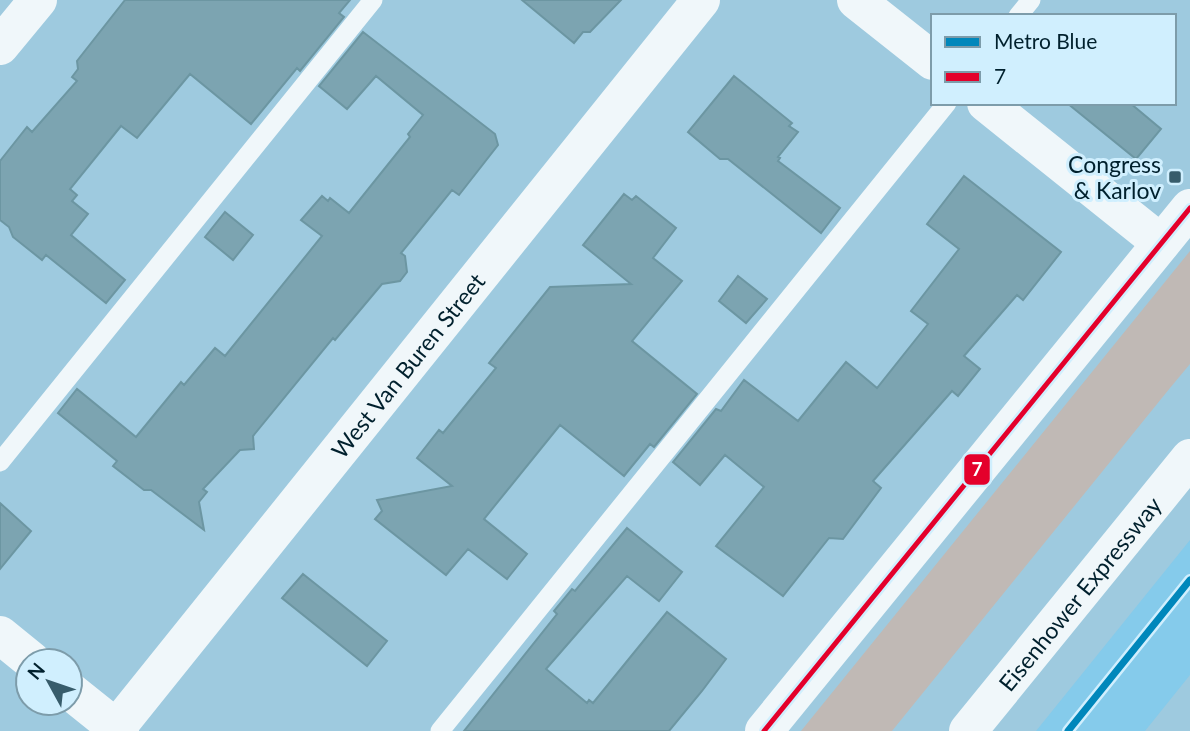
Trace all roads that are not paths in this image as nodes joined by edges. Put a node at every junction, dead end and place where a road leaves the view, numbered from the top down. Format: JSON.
{"nodes":[{"id":1,"x":38,"y":0,"type":"edge"},
{"id":2,"x":373,"y":0,"type":"edge"},
{"id":3,"x":701,"y":0,"type":"edge"},
{"id":4,"x":856,"y":0,"type":"edge"},
{"id":5,"x":1031,"y":0,"type":"edge"},
{"id":6,"x":1020,"y":14,"type":"edge"},
{"id":7,"x":0,"y":46,"type":"edge"},
{"id":8,"x":931,"y":59,"type":"edge"},
{"id":9,"x":945,"y":105,"type":"edge"},
{"id":10,"x":988,"y":105,"type":"edge"},
{"id":11,"x":1190,"y":208,"type":"edge"},
{"id":12,"x":1161,"y":243,"type":"junction"},
{"id":13,"x":1190,"y":458,"type":"edge"},
{"id":14,"x":0,"y":462,"type":"edge"},
{"id":15,"x":0,"y":635,"type":"edge"},
{"id":16,"x":15,"y":647,"type":"edge"},
{"id":17,"x":84,"y":703,"type":"edge"},
{"id":18,"x":117,"y":730,"type":"edge"},
{"id":19,"x":440,"y":731,"type":"edge"},
{"id":20,"x":765,"y":731,"type":"edge"},
{"id":21,"x":968,"y":731,"type":"edge"}],
"edges":[{"from":1,"to":7,"type":"main road"},
{"from":2,"to":14,"type":"lane"},
{"from":3,"to":18,"type":"main road","name":"West Van Buren Street"},
{"from":4,"to":8,"type":"main road"},
{"from":5,"to":6,"type":"lane"},
{"from":9,"to":19,"type":"lane"},
{"from":10,"to":12,"type":"main road"},
{"from":11,"to":12,"type":"main road"},
{"from":12,"to":20,"type":"main road"},
{"from":13,"to":21,"type":"main road","name":"Eisenhower Expressway"},
{"from":15,"to":16,"type":"main road"},
{"from":17,"to":18,"type":"main road"}]}
